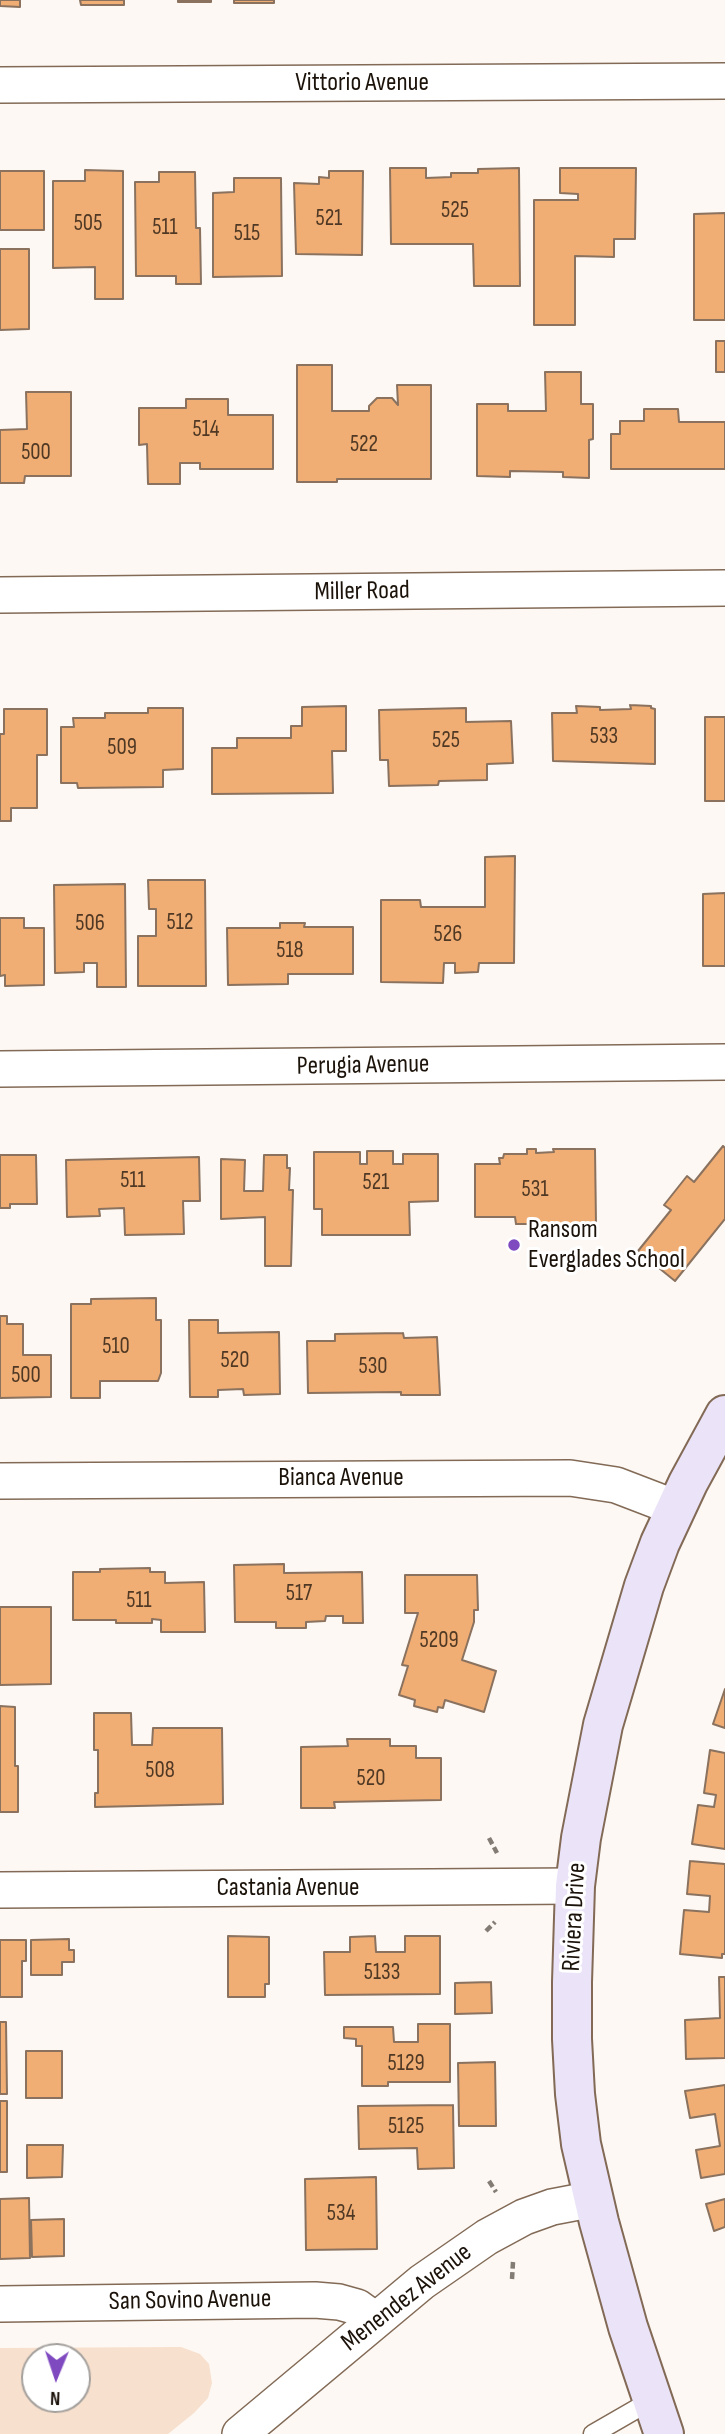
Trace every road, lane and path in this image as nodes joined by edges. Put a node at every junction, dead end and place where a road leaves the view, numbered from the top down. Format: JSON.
{"nodes":[{"id":1,"x":725,"y":81,"type":"edge"},
{"id":2,"x":0,"y":85,"type":"edge"},
{"id":3,"x":725,"y":588,"type":"edge"},
{"id":4,"x":0,"y":595,"type":"edge"},
{"id":5,"x":725,"y":1062,"type":"edge"},
{"id":6,"x":0,"y":1069,"type":"edge"},
{"id":7,"x":725,"y":1415,"type":"edge"},
{"id":8,"x":0,"y":1480,"type":"edge"},
{"id":9,"x":676,"y":1508,"type":"junction"},
{"id":10,"x":575,"y":1886,"type":"junction"},
{"id":11,"x":0,"y":1890,"type":"edge"},
{"id":12,"x":594,"y":2199,"type":"junction"},
{"id":13,"x":0,"y":2304,"type":"edge"},
{"id":14,"x":375,"y":2320,"type":"junction"},
{"id":15,"x":658,"y":2417,"type":"edge"},
{"id":16,"x":240,"y":2434,"type":"edge"},
{"id":17,"x":593,"y":2434,"type":"edge"}],
"edges":[{"from":1,"to":2,"type":"street","name":"Vittorio Avenue"},
{"from":3,"to":4,"type":"street","name":"Miller Road"},
{"from":5,"to":6,"type":"street","name":"Perugia Avenue"},
{"from":7,"to":9,"type":"street","name":"Riviera Drive"},
{"from":8,"to":9,"type":"street","name":"Bianca Avenue"},
{"from":9,"to":10,"type":"street","name":"Riviera Drive"},
{"from":10,"to":11,"type":"street","name":"Castania Avenue"},
{"from":10,"to":12,"type":"street","name":"Riviera Drive"},
{"from":12,"to":14,"type":"street","name":"Menendez Avenue"},
{"from":12,"to":15,"type":"street","name":"Riviera Drive"},
{"from":13,"to":14,"type":"street","name":"San Sovino Avenue"},
{"from":14,"to":16,"type":"street","name":"Menendez Avenue"},
{"from":15,"to":17,"type":"lane"}]}
